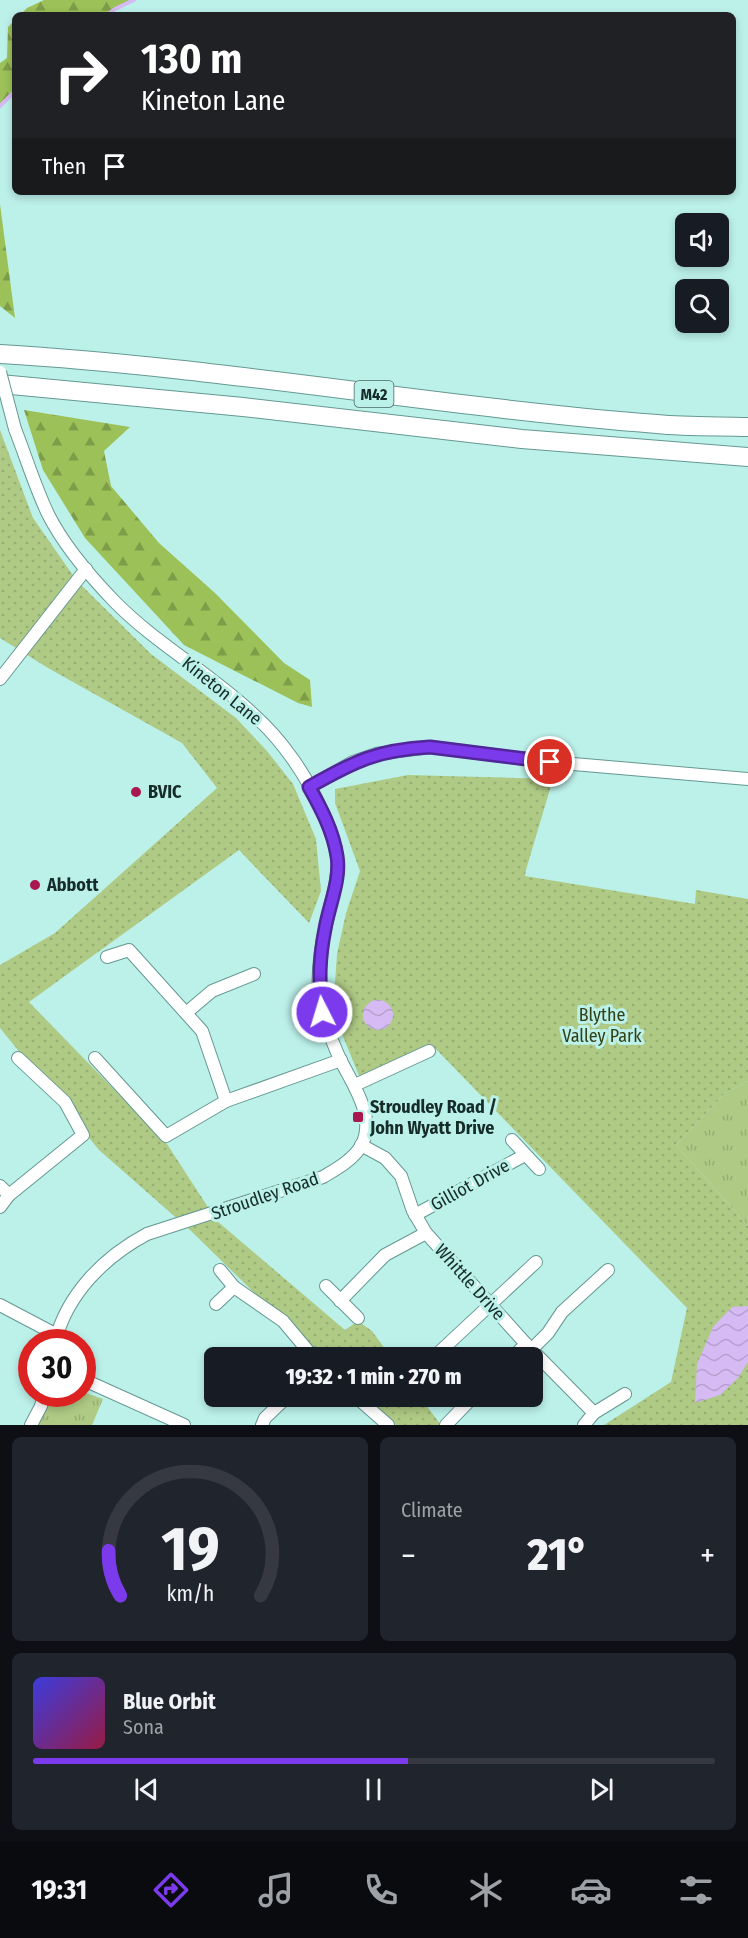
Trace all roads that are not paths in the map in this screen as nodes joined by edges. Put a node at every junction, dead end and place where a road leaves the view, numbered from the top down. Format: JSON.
{"nodes":[{"id":1,"x":0,"y":354,"type":"edge"},
{"id":2,"x":0,"y":372,"type":"edge"},
{"id":3,"x":0,"y":384,"type":"edge"},
{"id":4,"x":748,"y":427,"type":"edge"},
{"id":5,"x":748,"y":457,"type":"edge"},
{"id":6,"x":86,"y":569,"type":"junction"},
{"id":7,"x":0,"y":679,"type":"edge"},
{"id":8,"x":748,"y":779,"type":"edge"},
{"id":9,"x":309,"y":787,"type":"junction"},
{"id":10,"x":107,"y":957,"type":"dead end"},
{"id":11,"x":254,"y":974,"type":"dead end"},
{"id":12,"x":186,"y":1013,"type":"junction"},
{"id":13,"x":429,"y":1051,"type":"dead end"},
{"id":14,"x":18,"y":1058,"type":"dead end"},
{"id":15,"x":95,"y":1058,"type":"dead end"},
{"id":16,"x":341,"y":1060,"type":"junction"},
{"id":17,"x":355,"y":1085,"type":"junction"},
{"id":18,"x":226,"y":1101,"type":"junction"},
{"id":19,"x":512,"y":1140,"type":"dead end"},
{"id":20,"x":362,"y":1145,"type":"junction"},
{"id":21,"x":525,"y":1155,"type":"junction"},
{"id":22,"x":539,"y":1169,"type":"dead end"},
{"id":23,"x":4,"y":1190,"type":"edge"},
{"id":24,"x":0,"y":1208,"type":"edge"},
{"id":25,"x":415,"y":1215,"type":"junction"},
{"id":26,"x":426,"y":1233,"type":"junction"},
{"id":27,"x":536,"y":1262,"type":"dead end"},
{"id":28,"x":220,"y":1270,"type":"dead end"},
{"id":29,"x":608,"y":1270,"type":"dead end"},
{"id":30,"x":326,"y":1286,"type":"dead end"},
{"id":31,"x":234,"y":1287,"type":"junction"},
{"id":32,"x":340,"y":1301,"type":"junction"},
{"id":33,"x":216,"y":1304,"type":"dead end"},
{"id":34,"x":0,"y":1305,"type":"edge"},
{"id":35,"x":491,"y":1305,"type":"junction"},
{"id":36,"x":358,"y":1318,"type":"dead end"},
{"id":37,"x":40,"y":1329,"type":"edge"},
{"id":38,"x":60,"y":1329,"type":"edge"},
{"id":39,"x":529,"y":1346,"type":"junction"},
{"id":40,"x":305,"y":1347,"type":"edge"},
{"id":41,"x":445,"y":1347,"type":"edge"},
{"id":42,"x":96,"y":1385,"type":"edge"},
{"id":43,"x":625,"y":1394,"type":"dead end"},
{"id":44,"x":40,"y":1407,"type":"edge"},
{"id":45,"x":276,"y":1407,"type":"edge"},
{"id":46,"x":368,"y":1407,"type":"edge"},
{"id":47,"x":463,"y":1407,"type":"edge"},
{"id":48,"x":594,"y":1413,"type":"junction"},
{"id":49,"x":31,"y":1425,"type":"edge"},
{"id":50,"x":184,"y":1425,"type":"edge"},
{"id":51,"x":262,"y":1425,"type":"edge"},
{"id":52,"x":388,"y":1425,"type":"edge"},
{"id":53,"x":446,"y":1425,"type":"edge"},
{"id":54,"x":584,"y":1425,"type":"edge"}],
"edges":[{"from":1,"to":4,"type":"highway","number":"M42"},
{"from":2,"to":6,"type":"street","name":"Kineton Lane","bridge":true},
{"from":3,"to":5,"type":"highway","number":"M42"},
{"from":6,"to":7,"type":"street"},
{"from":6,"to":9,"type":"street","name":"Kineton Lane"},
{"from":8,"to":9,"type":"street"},
{"from":9,"to":16,"type":"street"},
{"from":10,"to":12,"type":"street"},
{"from":11,"to":12,"type":"street"},
{"from":12,"to":18,"type":"street"},
{"from":13,"to":17,"type":"street"},
{"from":14,"to":23,"type":"street"},
{"from":15,"to":18,"type":"street"},
{"from":16,"to":17,"type":"street"},
{"from":16,"to":18,"type":"street"},
{"from":17,"to":20,"type":"street"},
{"from":19,"to":21,"type":"street","name":"Gilliot Drive"},
{"from":20,"to":25,"type":"street","name":"Whittle Drive"},
{"from":20,"to":38,"type":"street","name":"Stroudley Road"},
{"from":21,"to":22,"type":"street","name":"Gilliot Drive"},
{"from":21,"to":25,"type":"street","name":"Gilliot Drive"},
{"from":23,"to":24,"type":"street"},
{"from":25,"to":26,"type":"street","name":"Whittle Drive"},
{"from":26,"to":32,"type":"street"},
{"from":26,"to":35,"type":"street","name":"Whittle Drive"},
{"from":27,"to":35,"type":"street"},
{"from":28,"to":31,"type":"street"},
{"from":29,"to":39,"type":"street"},
{"from":30,"to":32,"type":"street"},
{"from":31,"to":33,"type":"street"},
{"from":31,"to":40,"type":"street"},
{"from":32,"to":36,"type":"street"},
{"from":34,"to":37,"type":"street"},
{"from":35,"to":39,"type":"street","name":"Whittle Drive"},
{"from":35,"to":41,"type":"street"},
{"from":39,"to":48,"type":"street","name":"Whittle Drive"},
{"from":42,"to":50,"type":"street"},
{"from":43,"to":48,"type":"street"},
{"from":44,"to":49,"type":"street"},
{"from":45,"to":51,"type":"street"},
{"from":46,"to":52,"type":"street"},
{"from":47,"to":53,"type":"street"},
{"from":48,"to":54,"type":"street"}]}
